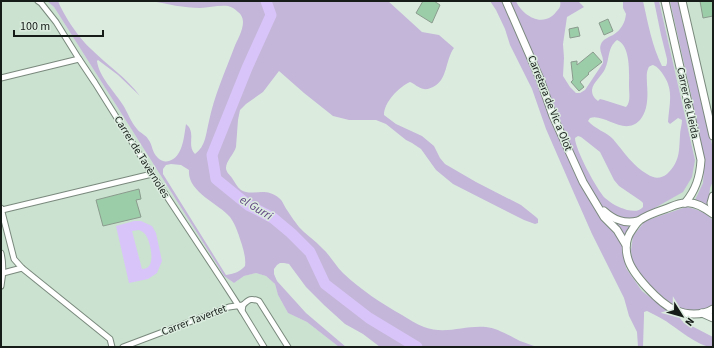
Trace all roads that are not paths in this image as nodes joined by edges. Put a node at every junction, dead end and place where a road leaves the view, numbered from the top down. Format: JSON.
{"nodes":[{"id":1,"x":506,"y":1,"type":"edge"},
{"id":2,"x":665,"y":1,"type":"edge"},
{"id":3,"x":682,"y":1,"type":"edge"},
{"id":4,"x":40,"y":2,"type":"edge"},
{"id":5,"x":78,"y":59,"type":"junction"},
{"id":6,"x":1,"y":78,"type":"edge"},
{"id":7,"x":713,"y":136,"type":"edge"},
{"id":8,"x":152,"y":174,"type":"junction"},
{"id":9,"x":713,"y":196,"type":"edge"},
{"id":10,"x":685,"y":202,"type":"junction"},
{"id":11,"x":596,"y":204,"type":"junction"},
{"id":12,"x":1,"y":209,"type":"edge"},
{"id":13,"x":713,"y":210,"type":"edge"},
{"id":14,"x":713,"y":214,"type":"edge"},
{"id":15,"x":638,"y":221,"type":"junction"},
{"id":16,"x":626,"y":245,"type":"junction"},
{"id":17,"x":1,"y":254,"type":"edge"},
{"id":18,"x":22,"y":268,"type":"junction"},
{"id":19,"x":3,"y":273,"type":"junction"},
{"id":20,"x":1,"y":286,"type":"edge"},
{"id":21,"x":240,"y":305,"type":"junction"},
{"id":22,"x":713,"y":309,"type":"edge"},
{"id":23,"x":702,"y":313,"type":"junction"},
{"id":24,"x":713,"y":318,"type":"edge"},
{"id":25,"x":112,"y":347,"type":"edge"},
{"id":26,"x":124,"y":347,"type":"edge"},
{"id":27,"x":264,"y":347,"type":"edge"},
{"id":28,"x":288,"y":347,"type":"edge"}],
"edges":[{"from":1,"to":11,"type":"street","name":"Carretera de Vic a Olot"},
{"from":2,"to":10,"type":"street","name":"Carrer de Lleida"},
{"from":3,"to":7,"type":"street","name":"Carrer de Lleida"},
{"from":4,"to":5,"type":"street","name":"Carrer de Tavèrnoles"},
{"from":5,"to":6,"type":"street"},
{"from":5,"to":8,"type":"street","name":"Carrer de Tavèrnoles"},
{"from":8,"to":12,"type":"street"},
{"from":8,"to":21,"type":"street","name":"Carrer de Tavèrnoles"},
{"from":9,"to":13,"type":"street"},
{"from":10,"to":14,"type":"street"},
{"from":10,"to":15,"type":"street"},
{"from":11,"to":15,"type":"street","name":"Carretera de Vic a Olot"},
{"from":11,"to":16,"type":"street","name":"Carretera de Vic a Olot"},
{"from":12,"to":18,"type":"street"},
{"from":15,"to":16,"type":"street"},
{"from":16,"to":23,"type":"street"},
{"from":17,"to":19,"type":"street"},
{"from":18,"to":19,"type":"street"},
{"from":18,"to":25,"type":"street"},
{"from":19,"to":20,"type":"street"},
{"from":21,"to":26,"type":"street","name":"Carrer Tavertet"},
{"from":21,"to":27,"type":"street","name":"Carrer de Tavèrnoles"},
{"from":21,"to":28,"type":"street"},
{"from":22,"to":23,"type":"street"},
{"from":23,"to":24,"type":"street"}]}
